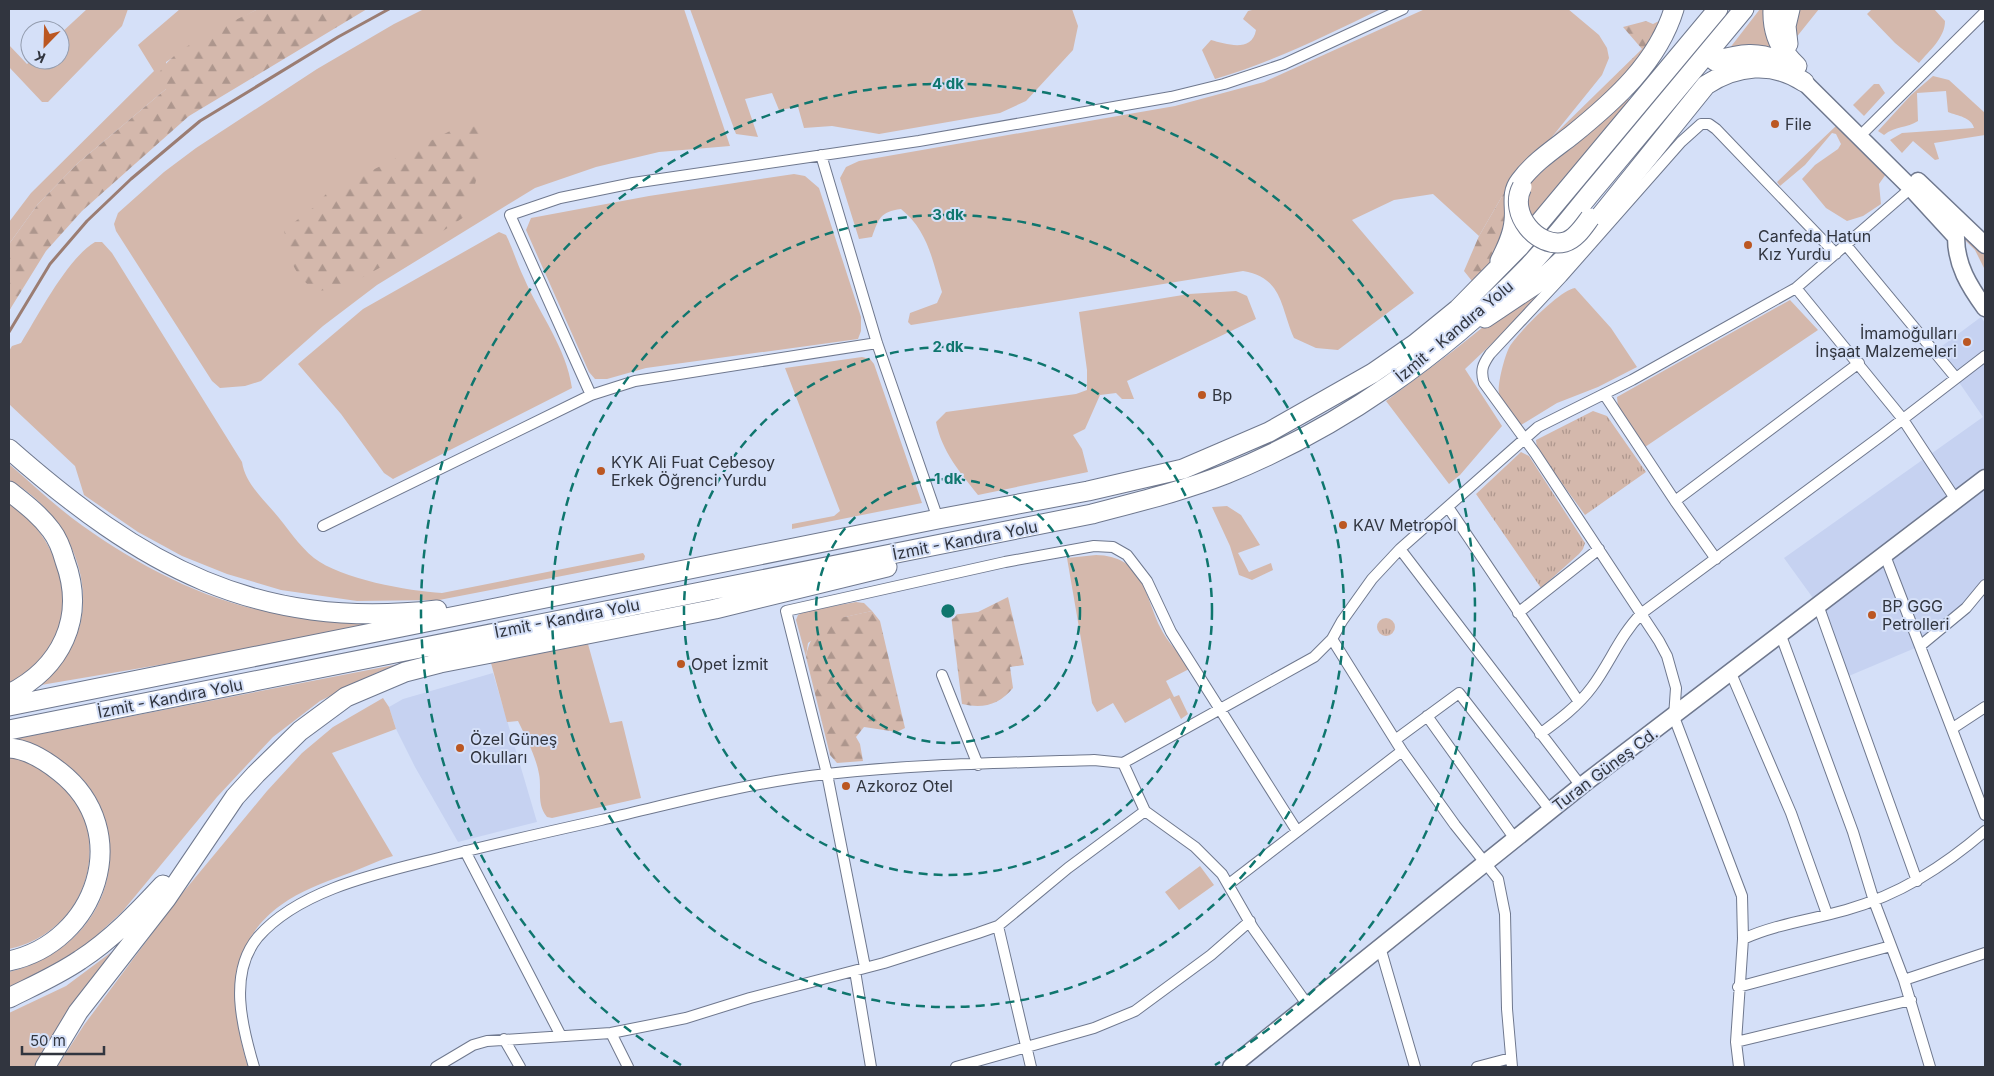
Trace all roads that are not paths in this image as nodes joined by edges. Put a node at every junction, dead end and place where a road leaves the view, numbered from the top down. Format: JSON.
{"nodes":[{"id":1,"x":1403,"y":9,"type":"edge"},
{"id":2,"x":1674,"y":9,"type":"edge"},
{"id":3,"x":1686,"y":9,"type":"edge"},
{"id":4,"x":1701,"y":9,"type":"edge"},
{"id":5,"x":1718,"y":9,"type":"edge"},
{"id":6,"x":1744,"y":9,"type":"edge"},
{"id":7,"x":1756,"y":9,"type":"edge"},
{"id":8,"x":1773,"y":9,"type":"edge"},
{"id":9,"x":1790,"y":9,"type":"edge"},
{"id":10,"x":1985,"y":12,"type":"edge"},
{"id":11,"x":1676,"y":41,"type":"junction"},
{"id":12,"x":1715,"y":61,"type":"junction"},
{"id":13,"x":1807,"y":79,"type":"junction"},
{"id":14,"x":1866,"y":131,"type":"junction"},
{"id":15,"x":821,"y":155,"type":"junction"},
{"id":16,"x":1911,"y":188,"type":"junction"},
{"id":17,"x":1985,"y":244,"type":"edge"},
{"id":18,"x":1846,"y":245,"type":"junction"},
{"id":19,"x":1836,"y":254,"type":"junction"},
{"id":20,"x":1494,"y":272,"type":"junction"},
{"id":21,"x":1796,"y":288,"type":"junction"},
{"id":22,"x":1985,"y":308,"type":"edge"},
{"id":23,"x":1457,"y":332,"type":"junction"},
{"id":24,"x":877,"y":343,"type":"junction"},
{"id":25,"x":1985,"y":356,"type":"edge"},
{"id":26,"x":1859,"y":363,"type":"junction"},
{"id":27,"x":1956,"y":378,"type":"junction"},
{"id":28,"x":1604,"y":394,"type":"junction"},
{"id":29,"x":591,"y":395,"type":"junction"},
{"id":30,"x":1902,"y":418,"type":"junction"},
{"id":31,"x":1524,"y":438,"type":"junction"},
{"id":32,"x":9,"y":449,"type":"edge"},
{"id":33,"x":1985,"y":478,"type":"edge"},
{"id":34,"x":9,"y":491,"type":"edge"},
{"id":35,"x":1956,"y":500,"type":"junction"},
{"id":36,"x":1675,"y":501,"type":"junction"},
{"id":37,"x":1448,"y":508,"type":"junction"},
{"id":38,"x":938,"y":519,"type":"junction"},
{"id":39,"x":1057,"y":522,"type":"junction"},
{"id":40,"x":323,"y":526,"type":"dead end"},
{"id":41,"x":1400,"y":549,"type":"junction"},
{"id":42,"x":1599,"y":549,"type":"junction"},
{"id":43,"x":1884,"y":553,"type":"junction"},
{"id":44,"x":1716,"y":558,"type":"junction"},
{"id":45,"x":1985,"y":585,"type":"edge"},
{"id":46,"x":582,"y":592,"type":"junction"},
{"id":47,"x":1818,"y":605,"type":"junction"},
{"id":48,"x":1518,"y":613,"type":"junction"},
{"id":49,"x":1642,"y":613,"type":"junction"},
{"id":50,"x":1780,"y":633,"type":"junction"},
{"id":51,"x":1332,"y":639,"type":"junction"},
{"id":52,"x":1920,"y":646,"type":"junction"},
{"id":53,"x":1730,"y":671,"type":"junction"},
{"id":54,"x":942,"y":675,"type":"dead end"},
{"id":55,"x":9,"y":694,"type":"edge"},
{"id":56,"x":1579,"y":702,"type":"junction"},
{"id":57,"x":9,"y":706,"type":"edge"},
{"id":58,"x":1985,"y":707,"type":"edge"},
{"id":59,"x":1222,"y":709,"type":"junction"},
{"id":60,"x":1427,"y":716,"type":"junction"},
{"id":61,"x":1674,"y":717,"type":"junction"},
{"id":62,"x":1953,"y":728,"type":"junction"},
{"id":63,"x":9,"y":730,"type":"edge"},
{"id":64,"x":1540,"y":734,"type":"junction"},
{"id":65,"x":1395,"y":740,"type":"junction"},
{"id":66,"x":9,"y":748,"type":"edge"},
{"id":67,"x":1402,"y":750,"type":"junction"},
{"id":68,"x":1123,"y":764,"type":"junction"},
{"id":69,"x":978,"y":765,"type":"junction"},
{"id":70,"x":826,"y":774,"type":"junction"},
{"id":71,"x":1581,"y":786,"type":"junction"},
{"id":72,"x":1550,"y":810,"type":"junction"},
{"id":73,"x":1145,"y":811,"type":"junction"},
{"id":74,"x":1985,"y":816,"type":"edge"},
{"id":75,"x":1297,"y":831,"type":"junction"},
{"id":76,"x":1985,"y":832,"type":"edge"},
{"id":77,"x":1515,"y":839,"type":"junction"},
{"id":78,"x":203,"y":842,"type":"junction"},
{"id":79,"x":465,"y":851,"type":"junction"},
{"id":80,"x":1486,"y":862,"type":"junction"},
{"id":81,"x":1916,"y":881,"type":"junction"},
{"id":82,"x":1229,"y":884,"type":"junction"},
{"id":83,"x":1874,"y":901,"type":"junction"},
{"id":84,"x":1827,"y":914,"type":"junction"},
{"id":85,"x":1250,"y":921,"type":"junction"},
{"id":86,"x":998,"y":926,"type":"junction"},
{"id":87,"x":1743,"y":939,"type":"junction"},
{"id":88,"x":1892,"y":946,"type":"junction"},
{"id":89,"x":1380,"y":947,"type":"junction"},
{"id":90,"x":1985,"y":953,"type":"edge"},
{"id":91,"x":9,"y":961,"type":"edge"},
{"id":92,"x":865,"y":967,"type":"junction"},
{"id":93,"x":854,"y":971,"type":"junction"},
{"id":94,"x":1904,"y":980,"type":"junction"},
{"id":95,"x":1738,"y":987,"type":"junction"},
{"id":96,"x":9,"y":998,"type":"edge"},
{"id":97,"x":1910,"y":1000,"type":"junction"},
{"id":98,"x":1308,"y":1007,"type":"junction"},
{"id":99,"x":611,"y":1033,"type":"junction"},
{"id":100,"x":561,"y":1036,"type":"junction"},
{"id":101,"x":504,"y":1039,"type":"junction"},
{"id":102,"x":1736,"y":1042,"type":"junction"},
{"id":103,"x":1026,"y":1047,"type":"junction"},
{"id":104,"x":1512,"y":1063,"type":"edge"},
{"id":105,"x":45,"y":1067,"type":"edge"},
{"id":106,"x":254,"y":1067,"type":"edge"},
{"id":107,"x":436,"y":1067,"type":"edge"},
{"id":108,"x":520,"y":1067,"type":"edge"},
{"id":109,"x":628,"y":1067,"type":"edge"},
{"id":110,"x":871,"y":1067,"type":"edge"},
{"id":111,"x":956,"y":1067,"type":"edge"},
{"id":112,"x":1031,"y":1067,"type":"edge"},
{"id":113,"x":1231,"y":1067,"type":"edge"},
{"id":114,"x":1415,"y":1067,"type":"edge"},
{"id":115,"x":1477,"y":1067,"type":"edge"},
{"id":116,"x":1739,"y":1067,"type":"edge"},
{"id":117,"x":1930,"y":1067,"type":"edge"}],
"edges":[{"from":1,"to":15,"type":"street"},
{"from":2,"to":20,"type":"highway"},
{"from":3,"to":11,"type":"highway"},
{"from":4,"to":11,"type":"highway"},
{"from":5,"to":20,"type":"highway","name":"İzmit - Kandıra Yolu"},
{"from":6,"to":23,"type":"highway","name":"İzmit - Kandıra Yolu"},
{"from":7,"to":12,"type":"highway"},
{"from":8,"to":13,"type":"highway"},
{"from":9,"to":13,"type":"highway"},
{"from":10,"to":14,"type":"street"},
{"from":11,"to":12,"type":"highway","bridge":true},
{"from":12,"to":13,"type":"highway"},
{"from":13,"to":14,"type":"main road"},
{"from":13,"to":16,"type":"main road"},
{"from":13,"to":23,"type":"highway"},
{"from":14,"to":17,"type":"main road"},
{"from":15,"to":24,"type":"street"},
{"from":15,"to":29,"type":"street"},
{"from":16,"to":18,"type":"street"},
{"from":16,"to":22,"type":"main road"},
{"from":18,"to":19,"type":"street"},
{"from":18,"to":27,"type":"street"},
{"from":19,"to":21,"type":"street"},
{"from":19,"to":31,"type":"street"},
{"from":20,"to":38,"type":"highway","name":"İzmit - Kandıra Yolu"},
{"from":21,"to":26,"type":"street"},
{"from":21,"to":28,"type":"street"},
{"from":23,"to":39,"type":"highway","name":"İzmit - Kandıra Yolu"},
{"from":24,"to":29,"type":"street"},
{"from":24,"to":38,"type":"street"},
{"from":25,"to":27,"type":"street"},
{"from":26,"to":30,"type":"street"},
{"from":26,"to":36,"type":"street"},
{"from":27,"to":30,"type":"street"},
{"from":28,"to":31,"type":"street"},
{"from":28,"to":36,"type":"street"},
{"from":29,"to":40,"type":"street"},
{"from":30,"to":35,"type":"street"},
{"from":30,"to":44,"type":"street"},
{"from":31,"to":37,"type":"street"},
{"from":31,"to":42,"type":"street"},
{"from":32,"to":46,"type":"highway"},
{"from":33,"to":35,"type":"main road","name":"Turan Güneş Cd."},
{"from":34,"to":55,"type":"highway"},
{"from":35,"to":43,"type":"main road","name":"Turan Güneş Cd."},
{"from":36,"to":44,"type":"street"},
{"from":37,"to":41,"type":"street"},
{"from":37,"to":48,"type":"street"},
{"from":38,"to":46,"type":"highway","name":"İzmit - Kandıra Yolu"},
{"from":39,"to":63,"type":"highway","name":"İzmit - Kandıra Yolu"},
{"from":39,"to":78,"type":"highway"},
{"from":41,"to":51,"type":"street"},
{"from":41,"to":64,"type":"street"},
{"from":42,"to":48,"type":"street"},
{"from":42,"to":49,"type":"street"},
{"from":43,"to":47,"type":"main road","name":"Turan Güneş Cd."},
{"from":43,"to":52,"type":"street"},
{"from":44,"to":49,"type":"street"},
{"from":45,"to":52,"type":"street"},
{"from":46,"to":57,"type":"highway","name":"İzmit - Kandıra Yolu"},
{"from":47,"to":50,"type":"main road","name":"Turan Güneş Cd."},
{"from":47,"to":81,"type":"street"},
{"from":48,"to":56,"type":"street"},
{"from":49,"to":56,"type":"street"},
{"from":49,"to":61,"type":"street"},
{"from":50,"to":53,"type":"main road","name":"Turan Güneş Cd."},
{"from":50,"to":83,"type":"street"},
{"from":51,"to":59,"type":"street"},
{"from":51,"to":65,"type":"street"},
{"from":52,"to":62,"type":"street"},
{"from":53,"to":61,"type":"main road","name":"Turan Güneş Cd."},
{"from":53,"to":84,"type":"street"},
{"from":54,"to":69,"type":"street"},
{"from":56,"to":64,"type":"street"},
{"from":58,"to":62,"type":"street"},
{"from":59,"to":68,"type":"street"},
{"from":59,"to":70,"type":"street"},
{"from":59,"to":75,"type":"street"},
{"from":60,"to":65,"type":"street"},
{"from":60,"to":72,"type":"street"},
{"from":60,"to":77,"type":"street"},
{"from":61,"to":71,"type":"main road","name":"Turan Güneş Cd."},
{"from":61,"to":87,"type":"street"},
{"from":62,"to":74,"type":"street"},
{"from":64,"to":71,"type":"street"},
{"from":65,"to":67,"type":"street"},
{"from":66,"to":91,"type":"highway"},
{"from":67,"to":75,"type":"street"},
{"from":67,"to":80,"type":"street"},
{"from":68,"to":69,"type":"street"},
{"from":68,"to":73,"type":"street"},
{"from":69,"to":70,"type":"street"},
{"from":70,"to":79,"type":"street"},
{"from":70,"to":92,"type":"street"},
{"from":71,"to":72,"type":"main road","name":"Turan Güneş Cd."},
{"from":72,"to":77,"type":"main road","name":"Turan Güneş Cd."},
{"from":73,"to":82,"type":"street"},
{"from":73,"to":86,"type":"street"},
{"from":75,"to":82,"type":"street"},
{"from":76,"to":81,"type":"street"},
{"from":77,"to":80,"type":"main road","name":"Turan Güneş Cd."},
{"from":78,"to":96,"type":"highway"},
{"from":78,"to":105,"type":"highway"},
{"from":79,"to":100,"type":"street"},
{"from":79,"to":106,"type":"street"},
{"from":80,"to":89,"type":"main road","name":"Turan Güneş Cd."},
{"from":80,"to":104,"type":"street"},
{"from":81,"to":83,"type":"street"},
{"from":82,"to":85,"type":"street"},
{"from":83,"to":84,"type":"street"},
{"from":83,"to":88,"type":"street"},
{"from":84,"to":87,"type":"street"},
{"from":85,"to":98,"type":"street"},
{"from":85,"to":103,"type":"street"},
{"from":86,"to":92,"type":"street"},
{"from":86,"to":103,"type":"street"},
{"from":87,"to":95,"type":"street"},
{"from":88,"to":94,"type":"street"},
{"from":88,"to":95,"type":"street"},
{"from":89,"to":98,"type":"main road","name":"Turan Güneş Cd."},
{"from":89,"to":114,"type":"street"},
{"from":90,"to":94,"type":"street"},
{"from":92,"to":93,"type":"street"},
{"from":93,"to":99,"type":"street"},
{"from":93,"to":110,"type":"street"},
{"from":94,"to":97,"type":"street"},
{"from":95,"to":102,"type":"street"},
{"from":97,"to":102,"type":"street"},
{"from":97,"to":117,"type":"street"},
{"from":98,"to":113,"type":"main road","name":"Turan Güneş Cd."},
{"from":99,"to":100,"type":"street"},
{"from":99,"to":109,"type":"street"},
{"from":100,"to":101,"type":"street"},
{"from":101,"to":107,"type":"street"},
{"from":101,"to":108,"type":"street"},
{"from":102,"to":116,"type":"street"},
{"from":103,"to":111,"type":"street"},
{"from":103,"to":112,"type":"street"},
{"from":104,"to":115,"type":"street"}]}
